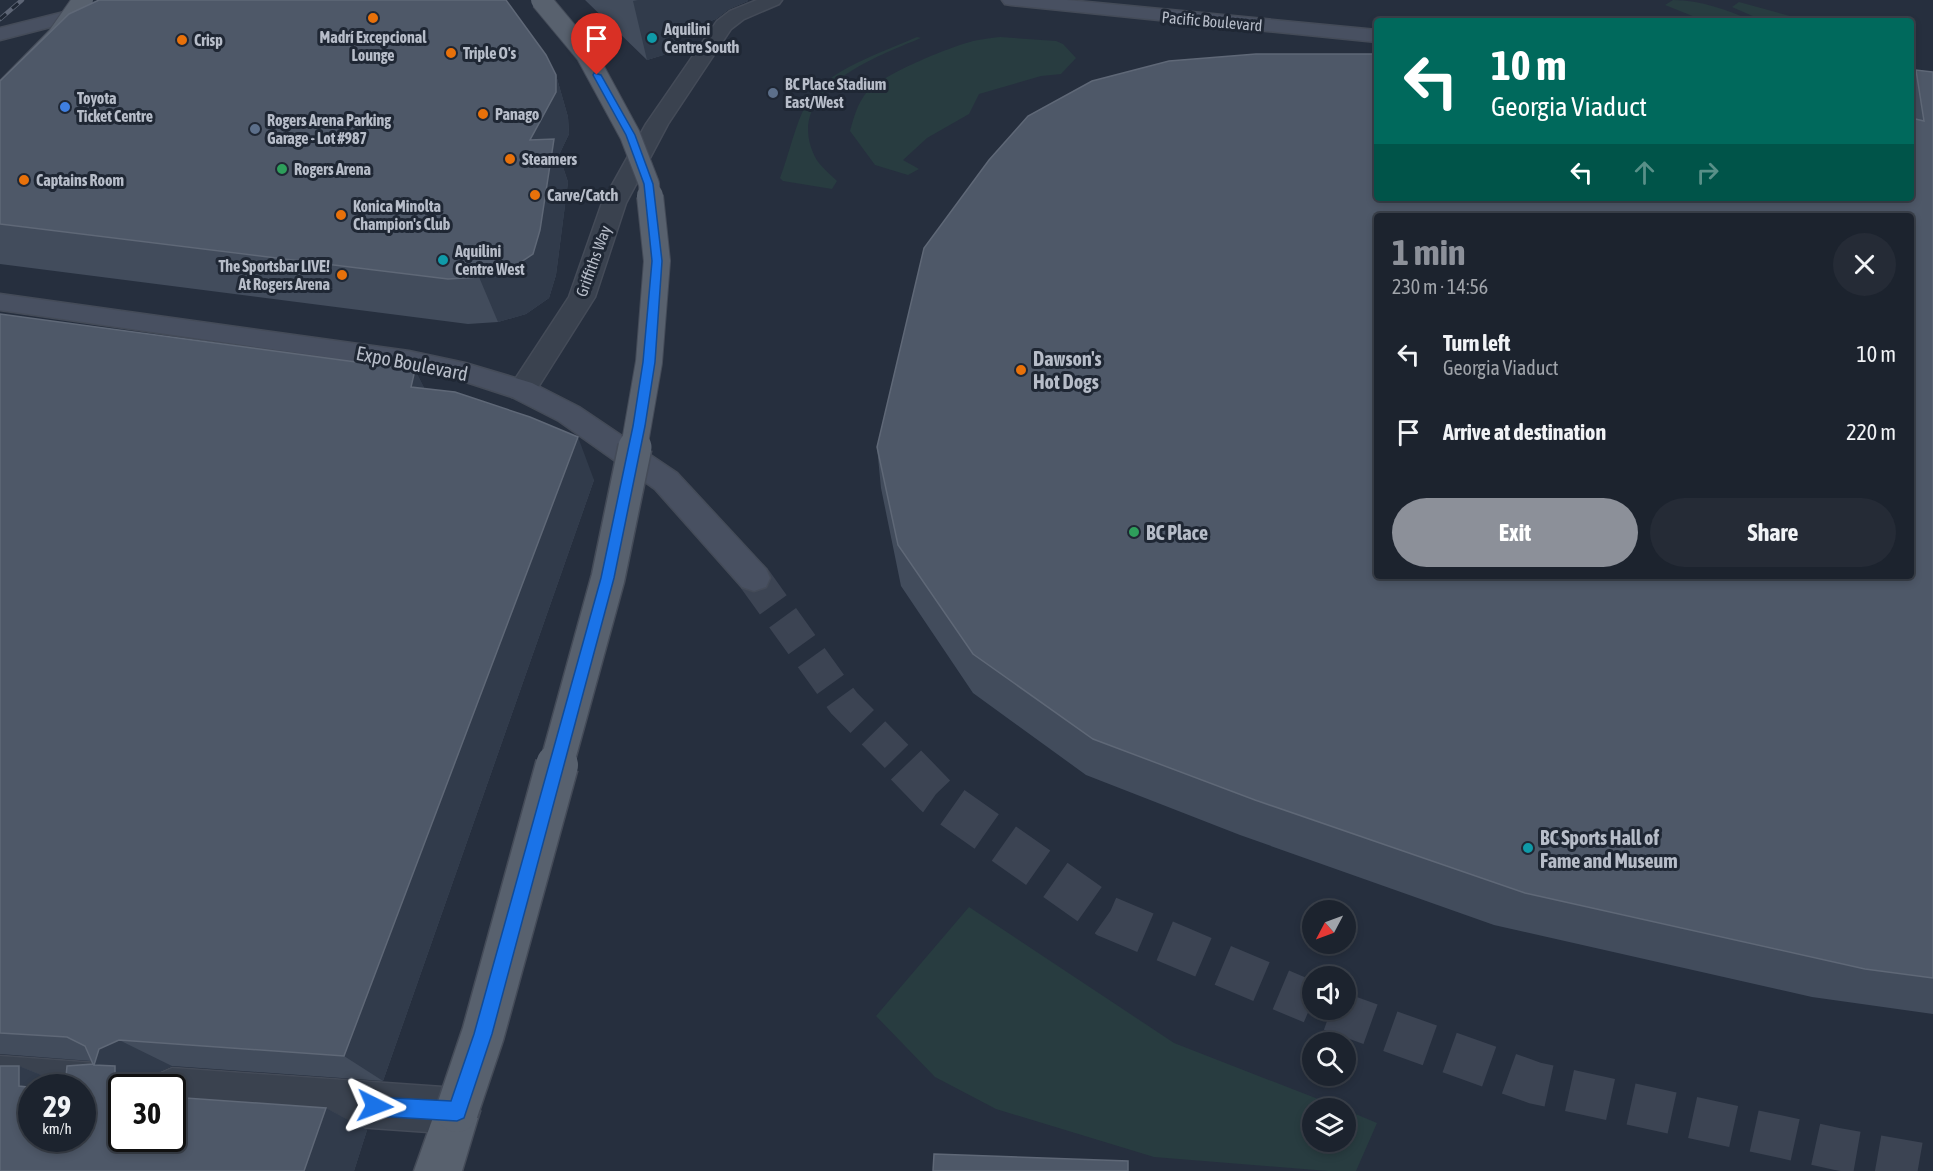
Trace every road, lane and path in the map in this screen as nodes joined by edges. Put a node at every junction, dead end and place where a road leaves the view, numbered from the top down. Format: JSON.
{"nodes":[{"id":1,"x":83,"y":0,"type":"edge"},
{"id":2,"x":134,"y":0,"type":"edge"},
{"id":3,"x":541,"y":0,"type":"edge"},
{"id":4,"x":773,"y":0,"type":"edge"},
{"id":5,"x":1011,"y":0,"type":"edge"},
{"id":6,"x":0,"y":34,"type":"edge"},
{"id":7,"x":1374,"y":36,"type":"edge"},
{"id":8,"x":0,"y":95,"type":"edge"},
{"id":9,"x":0,"y":302,"type":"edge"},
{"id":10,"x":522,"y":390,"type":"junction"},
{"id":11,"x":754,"y":578,"type":"tunnel mouth"},
{"id":12,"x":0,"y":1079,"type":"edge"},
{"id":13,"x":108,"y":1087,"type":"edge"},
{"id":14,"x":186,"y":1092,"type":"edge"},
{"id":15,"x":457,"y":1111,"type":"junction"},
{"id":16,"x":438,"y":1171,"type":"edge"}],
"edges":[{"from":1,"to":8,"type":"main road","bridge":true},
{"from":2,"to":6,"type":"main road"},
{"from":3,"to":15,"type":"main road","bridge":true},
{"from":4,"to":10,"type":"street","name":"Griffiths Way"},
{"from":5,"to":7,"type":"main road","name":"Pacific Boulevard"},
{"from":9,"to":10,"type":"main road","name":"Expo Boulevard"},
{"from":10,"to":11,"type":"main road","name":"Expo Boulevard"},
{"from":12,"to":13,"type":"street"},
{"from":14,"to":15,"type":"street"},
{"from":15,"to":16,"type":"main road"}]}
